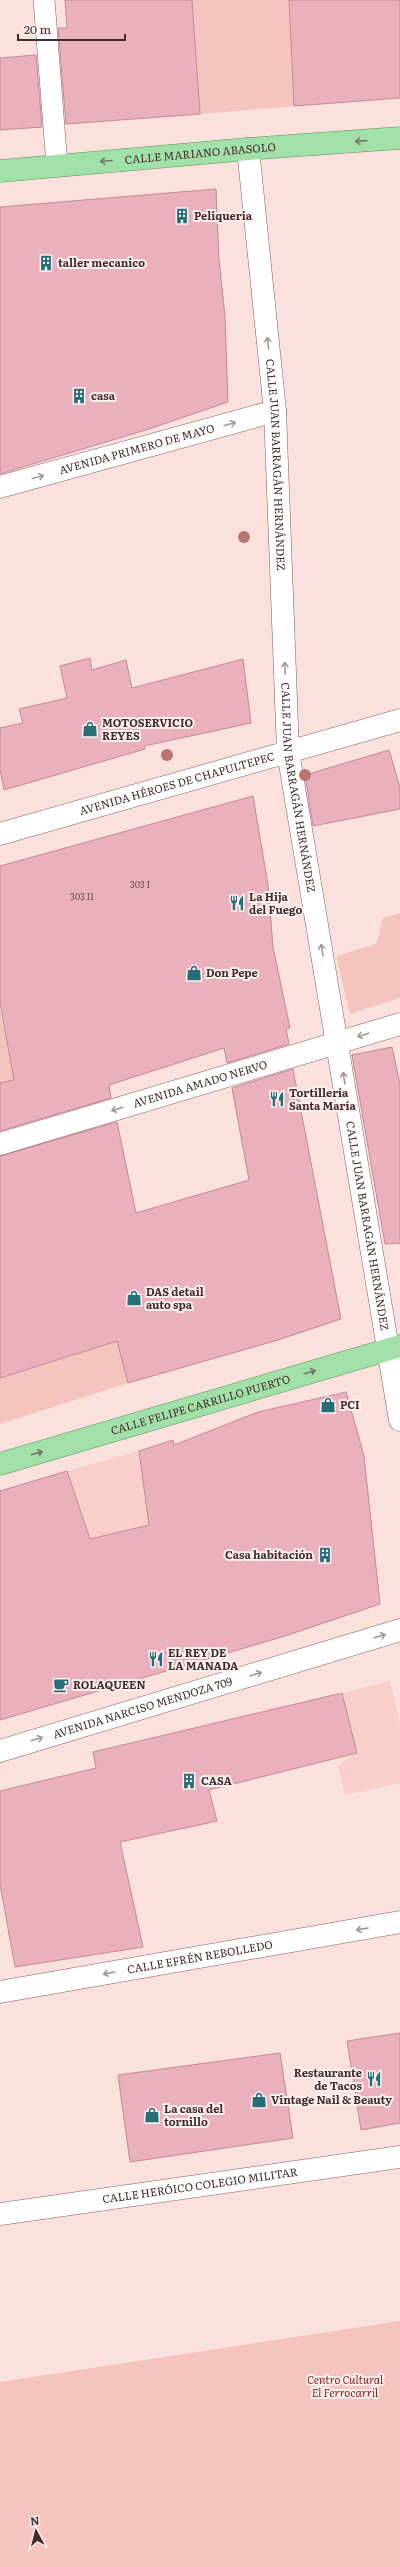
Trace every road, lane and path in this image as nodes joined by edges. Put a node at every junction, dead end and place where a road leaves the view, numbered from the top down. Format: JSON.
{"nodes":[{"id":1,"x":44,"y":0,"type":"edge"},
{"id":2,"x":400,"y":138,"type":"edge"},
{"id":3,"x":248,"y":149,"type":"junction"},
{"id":4,"x":57,"y":166,"type":"junction"},
{"id":5,"x":0,"y":171,"type":"edge"},
{"id":6,"x":275,"y":412,"type":"junction"},
{"id":7,"x":0,"y":488,"type":"edge"},
{"id":8,"x":400,"y":720,"type":"edge"},
{"id":9,"x":288,"y":752,"type":"junction"},
{"id":10,"x":0,"y":834,"type":"edge"},
{"id":11,"x":400,"y":1024,"type":"edge"},
{"id":12,"x":338,"y":1042,"type":"junction"},
{"id":13,"x":0,"y":1144,"type":"edge"},
{"id":14,"x":394,"y":1347,"type":"edge"},
{"id":15,"x":400,"y":1420,"type":"edge"},
{"id":16,"x":0,"y":1464,"type":"edge"},
{"id":17,"x":400,"y":1630,"type":"edge"},
{"id":18,"x":0,"y":1750,"type":"edge"},
{"id":19,"x":400,"y":1922,"type":"edge"},
{"id":20,"x":0,"y":1992,"type":"edge"},
{"id":21,"x":400,"y":2156,"type":"edge"},
{"id":22,"x":0,"y":2214,"type":"edge"}],
"edges":[{"from":1,"to":4,"type":"lane"},
{"from":2,"to":3,"type":"main road","name":"CALLE MARIANO ABASOLO","one_way":true},
{"from":3,"to":4,"type":"main road","name":"CALLE MARIANO ABASOLO","one_way":true},
{"from":6,"to":3,"type":"street","name":"CALLE JUAN BARRAGÁN HERNÁNDEZ","one_way":true},
{"from":4,"to":5,"type":"main road","name":"CALLE MARIANO ABASOLO"},
{"from":7,"to":6,"type":"street","name":"AVENIDA PRIMERO DE MAYO","one_way":true},
{"from":9,"to":6,"type":"street","name":"CALLE JUAN BARRAGÁN HERNÁNDEZ","one_way":true},
{"from":8,"to":9,"type":"street","name":"AVENIDA HÉROES DE CHAPULTEPEC"},
{"from":9,"to":10,"type":"street","name":"AVENIDA HÉROES DE CHAPULTEPEC"},
{"from":12,"to":9,"type":"street","name":"CALLE JUAN BARRAGÁN HERNÁNDEZ","one_way":true},
{"from":11,"to":12,"type":"street","name":"AVENIDA AMADO NERVO","one_way":true},
{"from":12,"to":13,"type":"street","name":"AVENIDA AMADO NERVO","one_way":true},
{"from":14,"to":12,"type":"street","name":"CALLE JUAN BARRAGÁN HERNÁNDEZ","one_way":true},
{"from":14,"to":15,"type":"street","name":"CALLE JUAN BARRAGÁN HERNÁNDEZ"},
{"from":16,"to":14,"type":"main road","name":"CALLE FELIPE CARRILLO PUERTO","one_way":true},
{"from":18,"to":17,"type":"street","name":"AVENIDA NARCISO MENDOZA 709","one_way":true},
{"from":19,"to":20,"type":"street","name":"CALLE EFRÉN REBOLLEDO","one_way":true},
{"from":21,"to":22,"type":"street","name":"CALLE HERÓICO COLEGIO MILITAR"}]}
